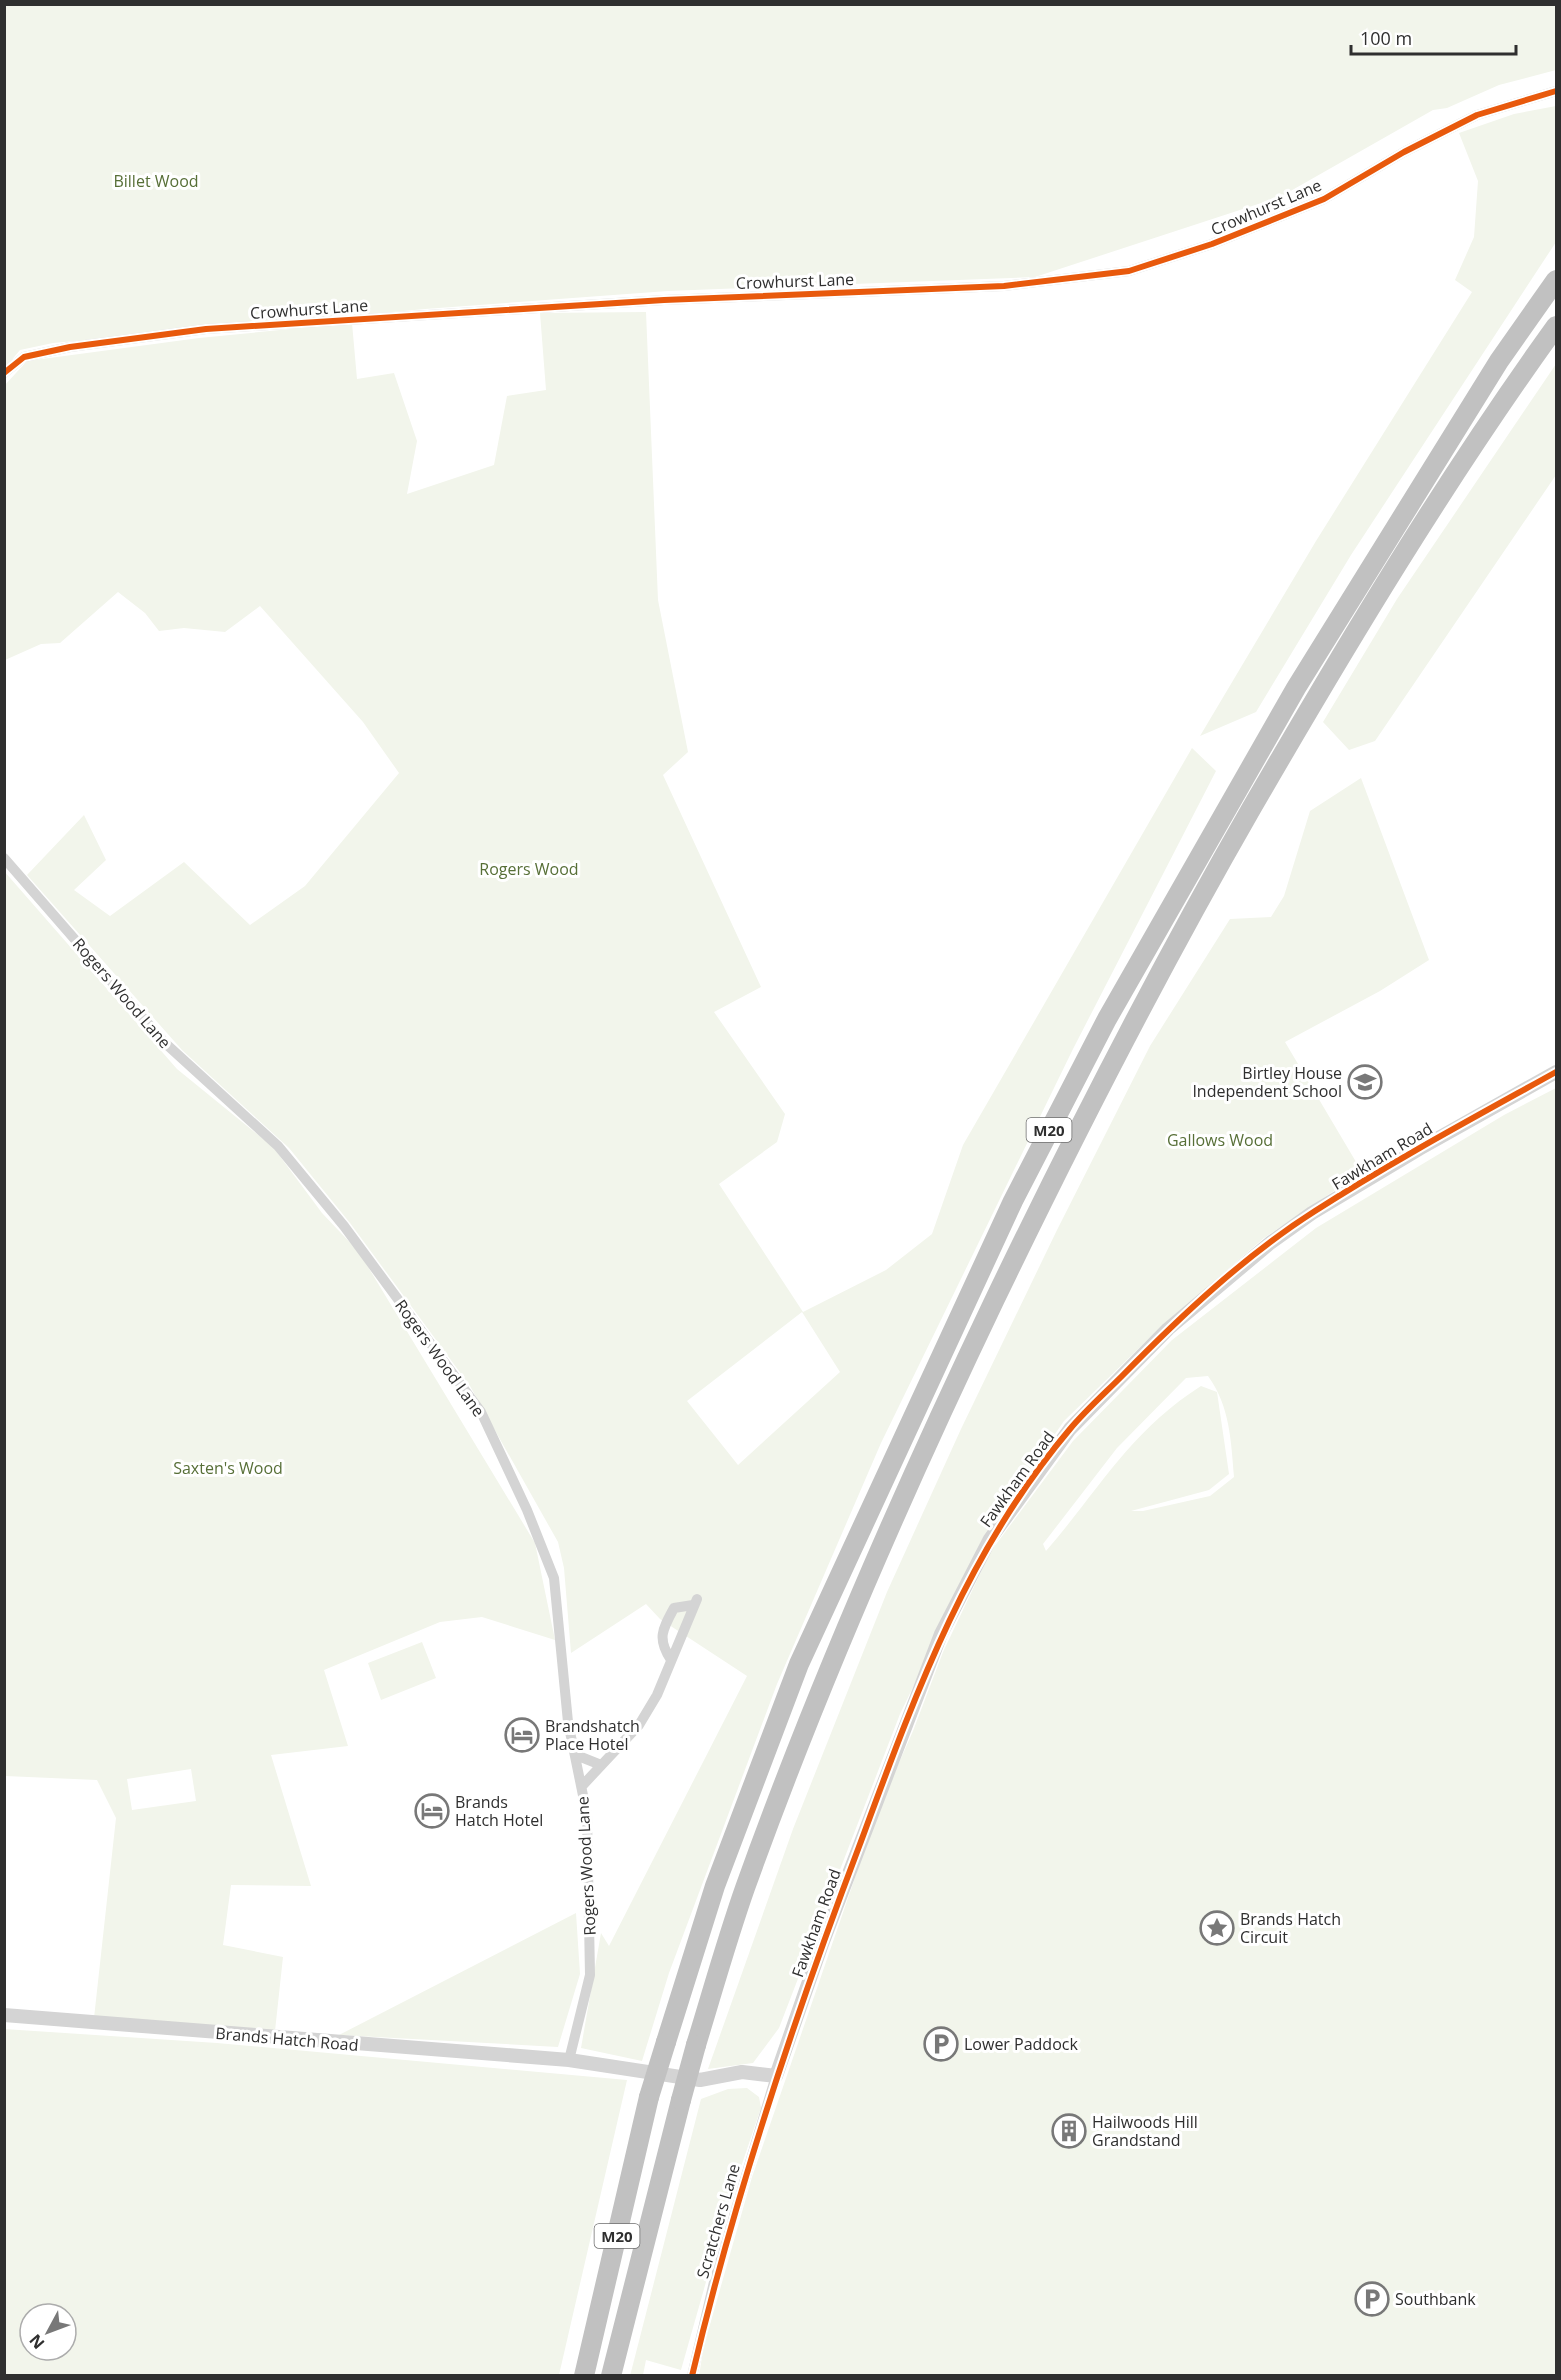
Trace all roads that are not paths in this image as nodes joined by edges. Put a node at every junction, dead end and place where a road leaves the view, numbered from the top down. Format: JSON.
{"nodes":[{"id":1,"x":1557,"y":91,"type":"edge"},
{"id":2,"x":1557,"y":280,"type":"edge"},
{"id":3,"x":1557,"y":326,"type":"edge"},
{"id":4,"x":4,"y":373,"type":"edge"},
{"id":5,"x":4,"y":858,"type":"edge"},
{"id":6,"x":1557,"y":1072,"type":"edge"},
{"id":7,"x":671,"y":1660,"type":"junction"},
{"id":8,"x":576,"y":1755,"type":"junction"},
{"id":9,"x":601,"y":1765,"type":"junction"},
{"id":10,"x":582,"y":1786,"type":"junction"},
{"id":11,"x":4,"y":2015,"type":"edge"},
{"id":12,"x":569,"y":2061,"type":"junction"},
{"id":13,"x":776,"y":2076,"type":"junction"},
{"id":14,"x":584,"y":2376,"type":"edge"},
{"id":15,"x":611,"y":2376,"type":"edge"},
{"id":16,"x":692,"y":2376,"type":"edge"}],
"edges":[{"from":1,"to":4,"type":"street","name":"Crowhurst Lane"},
{"from":2,"to":14,"type":"highway","number":"M20","bridge":true},
{"from":3,"to":15,"type":"highway","number":"M20","bridge":true},
{"from":5,"to":8,"type":"street","name":"Rogers Wood Lane"},
{"from":6,"to":13,"type":"street","name":"Fawkham Road"},
{"from":7,"to":7,"type":"street"},
{"from":7,"to":9,"type":"street"},
{"from":8,"to":9,"type":"street"},
{"from":8,"to":10,"type":"street","name":"Rogers Wood Lane"},
{"from":9,"to":10,"type":"street"},
{"from":10,"to":12,"type":"street","name":"Rogers Wood Lane"},
{"from":11,"to":12,"type":"street","name":"Brands Hatch Road"},
{"from":12,"to":13,"type":"street"},
{"from":13,"to":16,"type":"street","name":"Scratchers Lane"}]}
